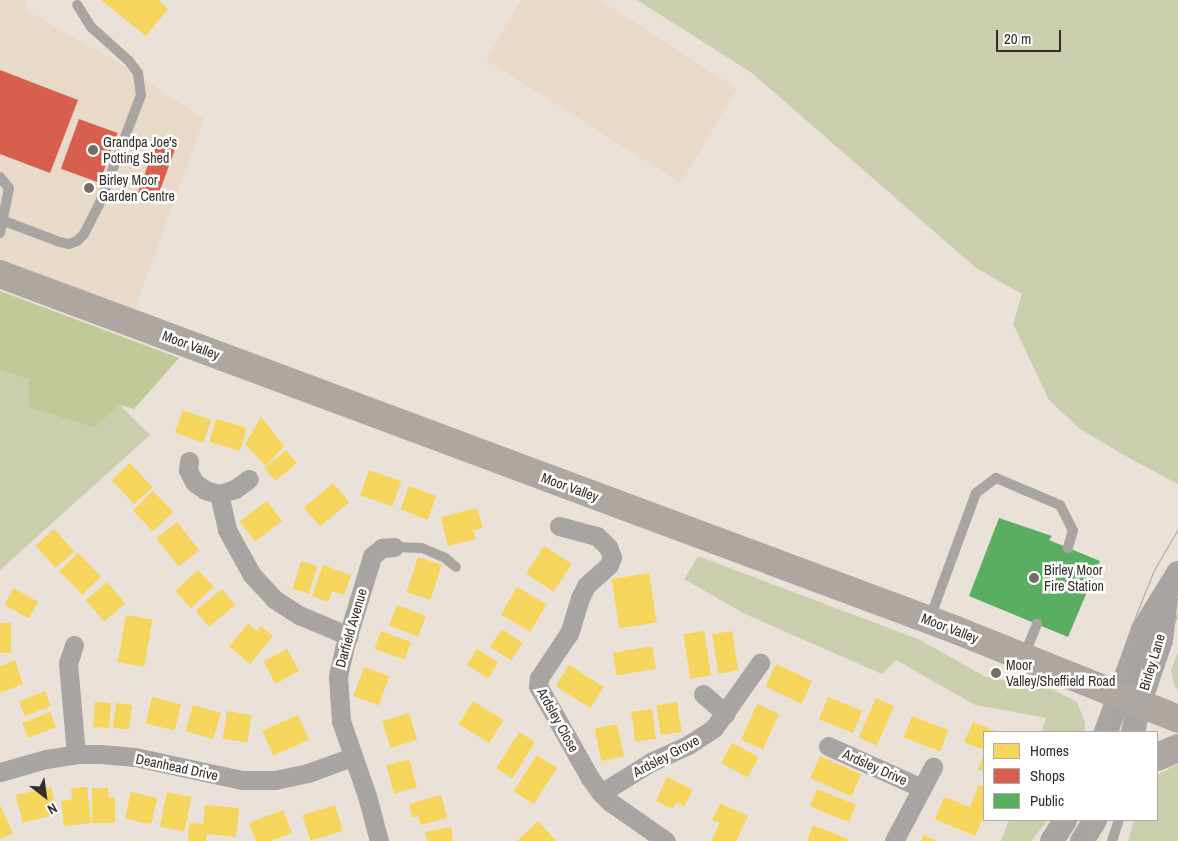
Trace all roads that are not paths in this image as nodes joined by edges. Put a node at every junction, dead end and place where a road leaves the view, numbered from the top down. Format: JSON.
{"nodes":[{"id":1,"x":77,"y":5,"type":"dead end"},
{"id":2,"x":0,"y":177,"type":"edge"},
{"id":3,"x":4,"y":221,"type":"junction"},
{"id":4,"x":0,"y":233,"type":"edge"},
{"id":5,"x":0,"y":274,"type":"edge"},
{"id":6,"x":189,"y":461,"type":"dead end"},
{"id":7,"x":249,"y":479,"type":"dead end"},
{"id":8,"x":219,"y":494,"type":"junction"},
{"id":9,"x":560,"y":526,"type":"dead end"},
{"id":10,"x":394,"y":547,"type":"joint"},
{"id":11,"x":1068,"y":548,"type":"dead end"},
{"id":12,"x":456,"y":567,"type":"dead end"},
{"id":13,"x":1172,"y":583,"type":"edge"},
{"id":14,"x":930,"y":620,"type":"junction"},
{"id":15,"x":1037,"y":624,"type":"dead end"},
{"id":16,"x":349,"y":636,"type":"junction"},
{"id":17,"x":74,"y":645,"type":"dead end"},
{"id":18,"x":1024,"y":658,"type":"junction"},
{"id":19,"x":760,"y":663,"type":"dead end"},
{"id":20,"x":703,"y":694,"type":"dead end"},
{"id":21,"x":1130,"y":699,"type":"junction"},
{"id":22,"x":726,"y":714,"type":"junction"},
{"id":23,"x":1178,"y":719,"type":"edge"},
{"id":24,"x":1107,"y":731,"type":"edge"},
{"id":25,"x":1133,"y":731,"type":"edge"},
{"id":26,"x":828,"y":746,"type":"dead end"},
{"id":27,"x":1178,"y":748,"type":"edge"},
{"id":28,"x":76,"y":754,"type":"junction"},
{"id":29,"x":352,"y":756,"type":"junction"},
{"id":30,"x":1158,"y":757,"type":"edge"},
{"id":31,"x":933,"y":767,"type":"dead end"},
{"id":32,"x":0,"y":772,"type":"edge"},
{"id":33,"x":922,"y":788,"type":"junction"},
{"id":34,"x":601,"y":793,"type":"junction"},
{"id":35,"x":1063,"y":821,"type":"edge"},
{"id":36,"x":1094,"y":821,"type":"edge"},
{"id":37,"x":1119,"y":821,"type":"edge"},
{"id":38,"x":379,"y":841,"type":"edge"},
{"id":39,"x":666,"y":841,"type":"edge"},
{"id":40,"x":894,"y":841,"type":"edge"},
{"id":41,"x":1052,"y":841,"type":"edge"},
{"id":42,"x":1082,"y":841,"type":"edge"},
{"id":43,"x":1112,"y":841,"type":"edge"}],
"edges":[{"from":1,"to":3,"type":"lane"},
{"from":2,"to":3,"type":"lane"},
{"from":3,"to":4,"type":"lane"},
{"from":5,"to":14,"type":"main road","name":"Moor Valley"},
{"from":6,"to":8,"type":"street"},
{"from":7,"to":8,"type":"street"},
{"from":8,"to":16,"type":"street"},
{"from":9,"to":34,"type":"street","name":"Ardsley Close"},
{"from":10,"to":12,"type":"lane"},
{"from":10,"to":16,"type":"street","name":"Darfield Avenue"},
{"from":11,"to":14,"type":"lane"},
{"from":13,"to":21,"type":"street","name":"Birley Lane"},
{"from":14,"to":18,"type":"main road","name":"Moor Valley"},
{"from":15,"to":18,"type":"lane"},
{"from":16,"to":29,"type":"street","name":"Darfield Avenue"},
{"from":17,"to":28,"type":"street"},
{"from":18,"to":21,"type":"main road","name":"Moor Valley"},
{"from":19,"to":22,"type":"street","name":"Ardsley Grove"},
{"from":20,"to":22,"type":"street"},
{"from":21,"to":23,"type":"main road","name":"Moor Valley"},
{"from":21,"to":24,"type":"street"},
{"from":21,"to":25,"type":"street"},
{"from":22,"to":34,"type":"street","name":"Ardsley Grove"},
{"from":26,"to":33,"type":"street","name":"Ardsley Drive"},
{"from":27,"to":30,"type":"main road"},
{"from":28,"to":29,"type":"street","name":"Deanhead Drive"},
{"from":28,"to":32,"type":"street","name":"Deanhead Drive"},
{"from":29,"to":38,"type":"street","name":"Darfield Avenue"},
{"from":31,"to":33,"type":"street","name":"Ardsley Drive"},
{"from":33,"to":40,"type":"street","name":"Ardsley Drive"},
{"from":34,"to":39,"type":"street","name":"Ardsley Close"},
{"from":35,"to":41,"type":"street"},
{"from":36,"to":42,"type":"street"},
{"from":37,"to":43,"type":"lane"}]}
